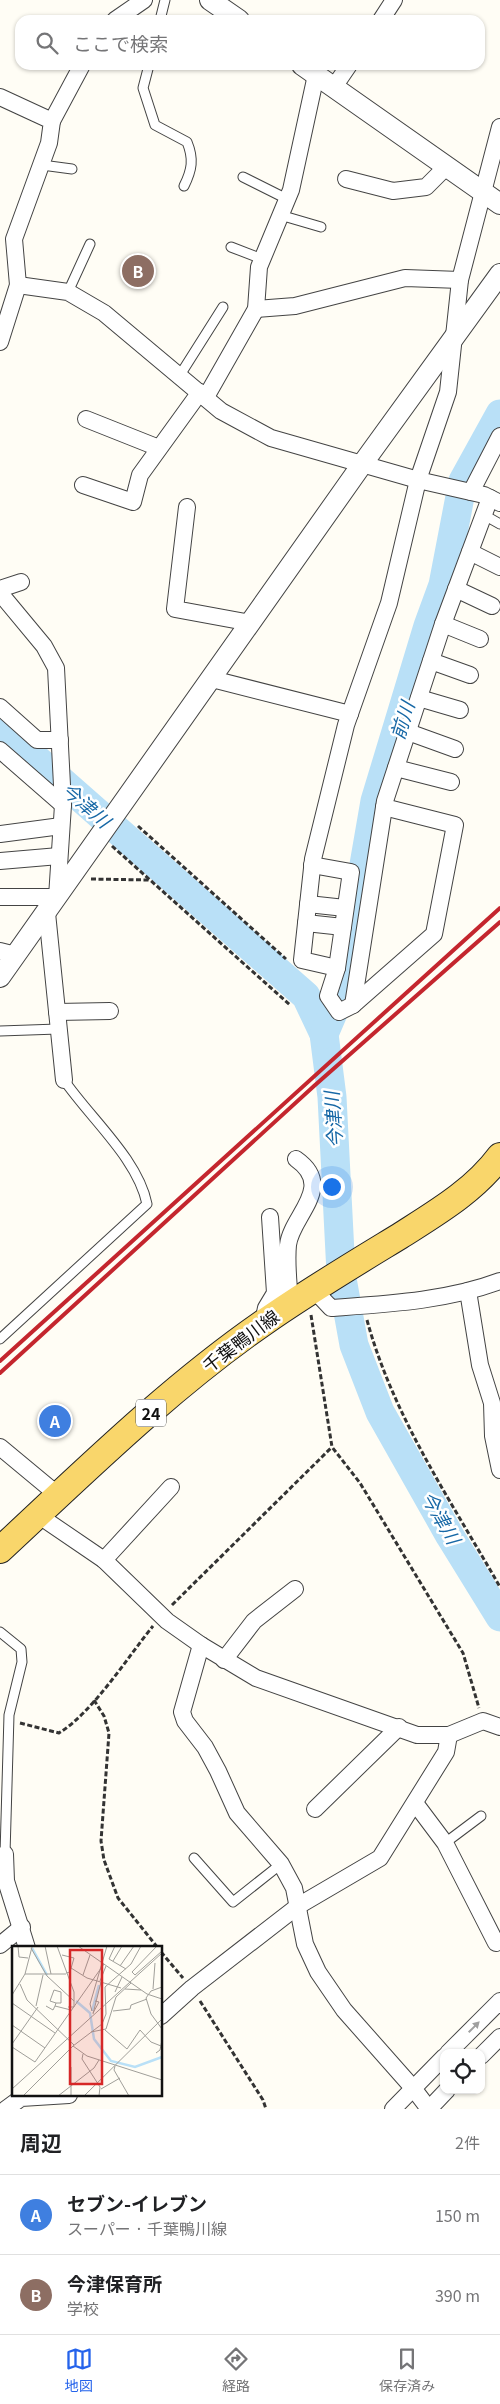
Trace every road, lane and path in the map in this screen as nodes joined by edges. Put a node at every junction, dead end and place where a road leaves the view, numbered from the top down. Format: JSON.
{"nodes":[{"id":1,"x":144,"y":0,"type":"edge"},
{"id":2,"x":165,"y":0,"type":"edge"},
{"id":3,"x":210,"y":0,"type":"edge"},
{"id":4,"x":394,"y":0,"type":"edge"},
{"id":5,"x":122,"y":15,"type":"edge"},
{"id":6,"x":161,"y":15,"type":"edge"},
{"id":7,"x":232,"y":15,"type":"edge"},
{"id":8,"x":384,"y":15,"type":"edge"},
{"id":9,"x":79,"y":70,"type":"edge"},
{"id":10,"x":148,"y":70,"type":"edge"},
{"id":11,"x":309,"y":70,"type":"edge"},
{"id":12,"x":346,"y":70,"type":"edge"},
{"id":13,"x":334,"y":87,"type":"junction"},
{"id":14,"x":0,"y":97,"type":"edge"},
{"id":15,"x":52,"y":121,"type":"junction"},
{"id":16,"x":500,"y":127,"type":"edge"},
{"id":17,"x":42,"y":165,"type":"junction"},
{"id":18,"x":447,"y":166,"type":"junction"},
{"id":19,"x":72,"y":169,"type":"dead end"},
{"id":20,"x":243,"y":177,"type":"dead end"},
{"id":21,"x":346,"y":179,"type":"dead end"},
{"id":22,"x":184,"y":186,"type":"dead end"},
{"id":23,"x":482,"y":191,"type":"junction"},
{"id":24,"x":287,"y":199,"type":"junction"},
{"id":25,"x":500,"y":204,"type":"edge"},
{"id":26,"x":280,"y":215,"type":"junction"},
{"id":27,"x":321,"y":227,"type":"dead end"},
{"id":28,"x":90,"y":244,"type":"dead end"},
{"id":29,"x":231,"y":247,"type":"dead end"},
{"id":30,"x":262,"y":259,"type":"junction"},
{"id":31,"x":500,"y":274,"type":"edge"},
{"id":32,"x":460,"y":280,"type":"junction"},
{"id":33,"x":18,"y":285,"type":"junction"},
{"id":34,"x":68,"y":292,"type":"junction"},
{"id":35,"x":223,"y":307,"type":"dead end"},
{"id":36,"x":256,"y":309,"type":"junction"},
{"id":37,"x":452,"y":340,"type":"junction"},
{"id":38,"x":0,"y":342,"type":"edge"},
{"id":39,"x":180,"y":375,"type":"junction"},
{"id":40,"x":203,"y":395,"type":"junction"},
{"id":41,"x":86,"y":419,"type":"dead end"},
{"id":42,"x":500,"y":436,"type":"edge"},
{"id":43,"x":159,"y":448,"type":"junction"},
{"id":44,"x":363,"y":463,"type":"junction"},
{"id":45,"x":418,"y":480,"type":"junction"},
{"id":46,"x":82,"y":485,"type":"dead end"},
{"id":47,"x":471,"y":492,"type":"junction"},
{"id":48,"x":495,"y":501,"type":"edge"},
{"id":49,"x":188,"y":507,"type":"dead end"},
{"id":50,"x":484,"y":515,"type":"junction"},
{"id":51,"x":500,"y":524,"type":"edge"},
{"id":52,"x":470,"y":552,"type":"junction"},
{"id":53,"x":500,"y":567,"type":"edge"},
{"id":54,"x":21,"y":582,"type":"dead end"},
{"id":55,"x":0,"y":588,"type":"edge"},
{"id":56,"x":456,"y":590,"type":"junction"},
{"id":57,"x":0,"y":593,"type":"edge"},
{"id":58,"x":492,"y":606,"type":"dead end"},
{"id":59,"x":251,"y":623,"type":"junction"},
{"id":60,"x":443,"y":624,"type":"junction"},
{"id":61,"x":480,"y":640,"type":"dead end"},
{"id":62,"x":431,"y":661,"type":"junction"},
{"id":63,"x":470,"y":675,"type":"dead end"},
{"id":64,"x":212,"y":679,"type":"junction"},
{"id":65,"x":419,"y":698,"type":"junction"},
{"id":66,"x":0,"y":707,"type":"edge"},
{"id":67,"x":460,"y":710,"type":"dead end"},
{"id":68,"x":350,"y":714,"type":"junction"},
{"id":69,"x":408,"y":732,"type":"junction"},
{"id":70,"x":60,"y":740,"type":"junction"},
{"id":71,"x":455,"y":749,"type":"dead end"},
{"id":72,"x":0,"y":750,"type":"edge"},
{"id":73,"x":396,"y":768,"type":"junction"},
{"id":74,"x":451,"y":782,"type":"dead end"},
{"id":75,"x":63,"y":805,"type":"junction"},
{"id":76,"x":384,"y":807,"type":"junction"},
{"id":77,"x":61,"y":826,"type":"junction"},
{"id":78,"x":138,"y":826,"type":"dead end"},
{"id":79,"x":0,"y":834,"type":"edge"},
{"id":80,"x":101,"y":836,"type":"junction"},
{"id":81,"x":59,"y":856,"type":"junction"},
{"id":82,"x":0,"y":861,"type":"edge"},
{"id":83,"x":312,"y":865,"type":"junction"},
{"id":84,"x":70,"y":879,"type":"junction"},
{"id":85,"x":150,"y":880,"type":"junction"},
{"id":86,"x":0,"y":897,"type":"edge"},
{"id":87,"x":308,"y":904,"type":"junction"},
{"id":88,"x":52,"y":905,"type":"junction"},
{"id":89,"x":345,"y":908,"type":"junction"},
{"id":90,"x":306,"y":924,"type":"junction"},
{"id":91,"x":343,"y":927,"type":"junction"},
{"id":92,"x":8,"y":953,"type":"edge"},
{"id":93,"x":291,"y":964,"type":"dead end"},
{"id":94,"x":337,"y":968,"type":"junction"},
{"id":95,"x":0,"y":977,"type":"edge"},
{"id":96,"x":290,"y":1005,"type":"dead end"},
{"id":97,"x":353,"y":1005,"type":"junction"},
{"id":98,"x":110,"y":1010,"type":"dead end"},
{"id":99,"x":57,"y":1012,"type":"junction"},
{"id":100,"x":58,"y":1029,"type":"junction"},
{"id":101,"x":0,"y":1031,"type":"edge"},
{"id":102,"x":64,"y":1080,"type":"joint"},
{"id":103,"x":500,"y":1156,"type":"edge"},
{"id":104,"x":296,"y":1159,"type":"dead end"},
{"id":105,"x":270,"y":1217,"type":"dead end"},
{"id":106,"x":500,"y":1281,"type":"edge"},
{"id":107,"x":468,"y":1291,"type":"junction"},
{"id":108,"x":323,"y":1299,"type":"junction"},
{"id":109,"x":290,"y":1304,"type":"junction"},
{"id":110,"x":362,"y":1306,"type":"junction"},
{"id":111,"x":263,"y":1322,"type":"junction"},
{"id":112,"x":0,"y":1339,"type":"edge"},
{"id":113,"x":0,"y":1447,"type":"edge"},
{"id":114,"x":500,"y":1470,"type":"edge"},
{"id":115,"x":171,"y":1487,"type":"dead end"},
{"id":116,"x":59,"y":1496,"type":"junction"},
{"id":117,"x":38,"y":1515,"type":"junction"},
{"id":118,"x":0,"y":1550,"type":"edge"},
{"id":119,"x":104,"y":1560,"type":"junction"},
{"id":120,"x":500,"y":1587,"type":"edge"},
{"id":121,"x":296,"y":1589,"type":"dead end"},
{"id":122,"x":0,"y":1632,"type":"edge"},
{"id":123,"x":201,"y":1645,"type":"junction"},
{"id":124,"x":224,"y":1660,"type":"junction"},
{"id":125,"x":94,"y":1700,"type":"dead end"},
{"id":126,"x":483,"y":1721,"type":"junction"},
{"id":127,"x":399,"y":1727,"type":"junction"},
{"id":128,"x":500,"y":1727,"type":"edge"},
{"id":129,"x":449,"y":1735,"type":"junction"},
{"id":130,"x":415,"y":1803,"type":"junction"},
{"id":131,"x":315,"y":1809,"type":"dead end"},
{"id":132,"x":481,"y":1816,"type":"dead end"},
{"id":133,"x":445,"y":1843,"type":"junction"},
{"id":134,"x":5,"y":1854,"type":"joint"},
{"id":135,"x":194,"y":1858,"type":"dead end"},
{"id":136,"x":281,"y":1864,"type":"junction"},
{"id":137,"x":298,"y":1906,"type":"junction"},
{"id":138,"x":22,"y":1927,"type":"junction"},
{"id":139,"x":496,"y":1943,"type":"dead end"},
{"id":140,"x":0,"y":1945,"type":"edge"},
{"id":141,"x":27,"y":1946,"type":"edge"},
{"id":142,"x":156,"y":1946,"type":"edge"},
{"id":143,"x":162,"y":1953,"type":"edge"},
{"id":144,"x":192,"y":1988,"type":"junction"},
{"id":145,"x":500,"y":2001,"type":"edge"},
{"id":146,"x":162,"y":2015,"type":"edge"},
{"id":147,"x":500,"y":2037,"type":"edge"},
{"id":148,"x":452,"y":2049,"type":"edge"},
{"id":149,"x":485,"y":2052,"type":"edge"},
{"id":150,"x":440,"y":2061,"type":"edge"},
{"id":151,"x":413,"y":2088,"type":"junction"},
{"id":152,"x":443,"y":2094,"type":"edge"},
{"id":153,"x":61,"y":2096,"type":"edge"},
{"id":154,"x":21,"y":2101,"type":"edge"},
{"id":155,"x":6,"y":2109,"type":"edge"},
{"id":156,"x":266,"y":2109,"type":"edge"},
{"id":157,"x":393,"y":2109,"type":"edge"},
{"id":158,"x":429,"y":2109,"type":"edge"}],
"edges":[{"from":1,"to":5,"type":"street"},
{"from":2,"to":6,"type":"lane"},
{"from":3,"to":7,"type":"street"},
{"from":4,"to":8,"type":"street"},
{"from":9,"to":15,"type":"street"},
{"from":10,"to":22,"type":"lane"},
{"from":11,"to":13,"type":"street"},
{"from":11,"to":24,"type":"street"},
{"from":12,"to":13,"type":"street"},
{"from":13,"to":18,"type":"street"},
{"from":14,"to":15,"type":"street"},
{"from":15,"to":17,"type":"street"},
{"from":16,"to":23,"type":"street"},
{"from":17,"to":19,"type":"lane"},
{"from":17,"to":33,"type":"street"},
{"from":18,"to":21,"type":"street"},
{"from":18,"to":23,"type":"street"},
{"from":20,"to":24,"type":"lane"},
{"from":23,"to":25,"type":"street"},
{"from":23,"to":32,"type":"street"},
{"from":24,"to":26,"type":"street"},
{"from":26,"to":27,"type":"lane"},
{"from":26,"to":30,"type":"street"},
{"from":28,"to":34,"type":"lane"},
{"from":29,"to":30,"type":"lane"},
{"from":30,"to":36,"type":"street"},
{"from":31,"to":37,"type":"street"},
{"from":32,"to":36,"type":"street"},
{"from":32,"to":37,"type":"street"},
{"from":33,"to":34,"type":"street"},
{"from":33,"to":38,"type":"street"},
{"from":34,"to":39,"type":"street"},
{"from":35,"to":39,"type":"lane"},
{"from":36,"to":40,"type":"street"},
{"from":37,"to":44,"type":"street"},
{"from":37,"to":45,"type":"street"},
{"from":39,"to":40,"type":"street"},
{"from":40,"to":43,"type":"street"},
{"from":40,"to":44,"type":"street"},
{"from":41,"to":43,"type":"street"},
{"from":42,"to":47,"type":"street"},
{"from":43,"to":46,"type":"street"},
{"from":44,"to":45,"type":"street"},
{"from":44,"to":59,"type":"street"},
{"from":45,"to":47,"type":"street"},
{"from":45,"to":68,"type":"street"},
{"from":47,"to":48,"type":"street"},
{"from":48,"to":50,"type":"street"},
{"from":49,"to":59,"type":"street"},
{"from":50,"to":51,"type":"lane"},
{"from":50,"to":52,"type":"street"},
{"from":52,"to":53,"type":"street"},
{"from":52,"to":56,"type":"street"},
{"from":54,"to":55,"type":"street"},
{"from":56,"to":58,"type":"street"},
{"from":56,"to":60,"type":"street"},
{"from":57,"to":70,"type":"street"},
{"from":59,"to":64,"type":"street"},
{"from":60,"to":61,"type":"street"},
{"from":60,"to":62,"type":"street"},
{"from":62,"to":63,"type":"street"},
{"from":62,"to":65,"type":"street"},
{"from":64,"to":68,"type":"street"},
{"from":64,"to":80,"type":"street"},
{"from":65,"to":67,"type":"street"},
{"from":65,"to":69,"type":"street"},
{"from":66,"to":70,"type":"street"},
{"from":68,"to":83,"type":"street"},
{"from":69,"to":71,"type":"street"},
{"from":69,"to":73,"type":"street"},
{"from":70,"to":75,"type":"street"},
{"from":72,"to":75,"type":"street"},
{"from":73,"to":74,"type":"street"},
{"from":73,"to":76,"type":"street"},
{"from":75,"to":77,"type":"street"},
{"from":76,"to":97,"type":"street"},
{"from":76,"to":97,"type":"street"},
{"from":77,"to":79,"type":"street"},
{"from":77,"to":81,"type":"street"},
{"from":78,"to":93,"type":"path"},
{"from":80,"to":84,"type":"street"},
{"from":80,"to":85,"type":"path"},
{"from":81,"to":82,"type":"street"},
{"from":81,"to":88,"type":"street"},
{"from":83,"to":87,"type":"street"},
{"from":83,"to":89,"type":"street"},
{"from":84,"to":85,"type":"path"},
{"from":84,"to":88,"type":"street"},
{"from":85,"to":96,"type":"path"},
{"from":86,"to":88,"type":"street"},
{"from":87,"to":89,"type":"street"},
{"from":87,"to":90,"type":"street"},
{"from":88,"to":92,"type":"street"},
{"from":88,"to":99,"type":"street"},
{"from":89,"to":91,"type":"street"},
{"from":90,"to":91,"type":"street"},
{"from":90,"to":94,"type":"street"},
{"from":91,"to":94,"type":"street"},
{"from":92,"to":95,"type":"street"},
{"from":94,"to":97,"type":"street"},
{"from":98,"to":99,"type":"street"},
{"from":99,"to":100,"type":"street"},
{"from":100,"to":101,"type":"lane"},
{"from":100,"to":102,"type":"street"},
{"from":102,"to":112,"type":"lane"},
{"from":103,"to":108,"type":"main road","name":"千葉鴨川線","number":"24"},
{"from":104,"to":109,"type":"street"},
{"from":105,"to":111,"type":"street"},
{"from":106,"to":107,"type":"street"},
{"from":107,"to":110,"type":"street"},
{"from":107,"to":114,"type":"street"},
{"from":108,"to":109,"type":"main road","name":"千葉鴨川線","number":"24"},
{"from":108,"to":110,"type":"street"},
{"from":108,"to":126,"type":"path"},
{"from":109,"to":111,"type":"main road","name":"千葉鴨川線","number":"24"},
{"from":110,"to":120,"type":"path"},
{"from":111,"to":116,"type":"main road","name":"千葉鴨川線","number":"24"},
{"from":113,"to":116,"type":"street"},
{"from":115,"to":119,"type":"street"},
{"from":116,"to":117,"type":"main road","name":"千葉鴨川線","number":"24"},
{"from":117,"to":118,"type":"main road","name":"千葉鴨川線","number":"24"},
{"from":117,"to":119,"type":"street"},
{"from":119,"to":123,"type":"street"},
{"from":121,"to":124,"type":"street"},
{"from":122,"to":134,"type":"lane"},
{"from":123,"to":124,"type":"street"},
{"from":123,"to":136,"type":"street"},
{"from":124,"to":127,"type":"street"},
{"from":125,"to":142,"type":"path"},
{"from":126,"to":128,"type":"street"},
{"from":126,"to":129,"type":"street"},
{"from":127,"to":129,"type":"street"},
{"from":127,"to":131,"type":"street"},
{"from":129,"to":130,"type":"street"},
{"from":130,"to":133,"type":"street"},
{"from":130,"to":137,"type":"street"},
{"from":132,"to":133,"type":"lane"},
{"from":133,"to":139,"type":"street"},
{"from":134,"to":138,"type":"street"},
{"from":135,"to":136,"type":"lane"},
{"from":136,"to":137,"type":"street"},
{"from":137,"to":144,"type":"street"},
{"from":137,"to":151,"type":"street"},
{"from":138,"to":140,"type":"street"},
{"from":138,"to":141,"type":"street"},
{"from":143,"to":144,"type":"path"},
{"from":144,"to":146,"type":"street"},
{"from":144,"to":156,"type":"path"},
{"from":148,"to":145,"type":"street","one_way":true},
{"from":147,"to":149,"type":"street"},
{"from":150,"to":151,"type":"street"},
{"from":151,"to":157,"type":"street"},
{"from":151,"to":158,"type":"street"},
{"from":152,"to":158,"type":"street"},
{"from":153,"to":154,"type":"street"},
{"from":154,"to":155,"type":"street"}]}
